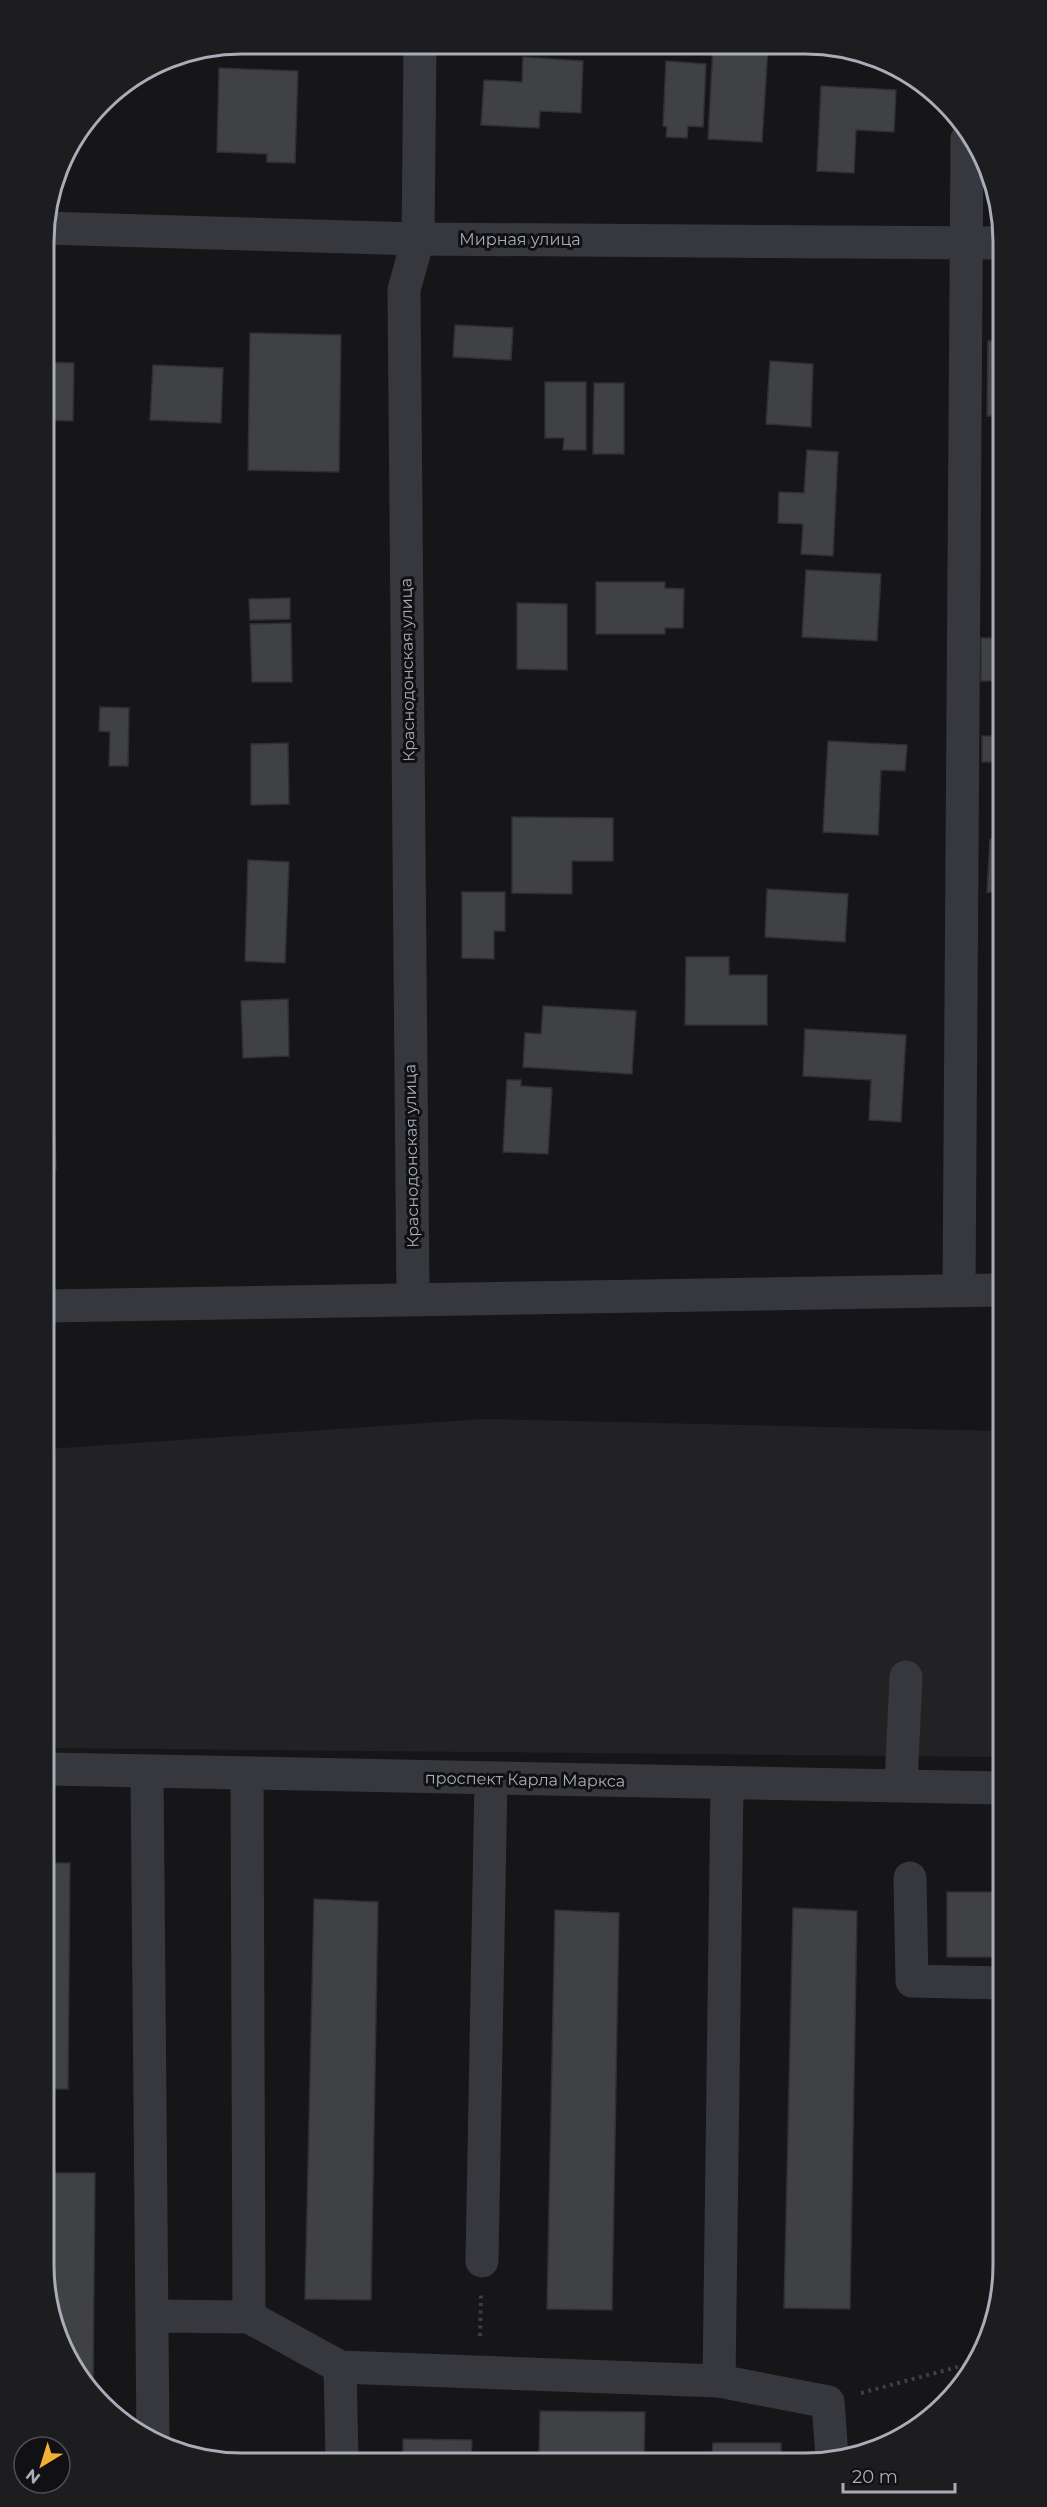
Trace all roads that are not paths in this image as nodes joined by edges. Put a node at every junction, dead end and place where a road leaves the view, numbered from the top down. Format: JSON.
{"nodes":[{"id":1,"x":420,"y":54,"type":"edge"},
{"id":2,"x":968,"y":149,"type":"edge"},
{"id":3,"x":54,"y":228,"type":"edge"},
{"id":4,"x":418,"y":239,"type":"junction"},
{"id":5,"x":982,"y":242,"type":"edge"},
{"id":6,"x":959,"y":1290,"type":"junction"},
{"id":7,"x":993,"y":1290,"type":"edge"},
{"id":8,"x":413,"y":1298,"type":"junction"},
{"id":9,"x":54,"y":1306,"type":"edge"},
{"id":10,"x":906,"y":1677,"type":"dead end"},
{"id":11,"x":54,"y":1769,"type":"edge"},
{"id":12,"x":147,"y":1771,"type":"junction"},
{"id":13,"x":247,"y":1774,"type":"junction"},
{"id":14,"x":491,"y":1778,"type":"junction"},
{"id":15,"x":727,"y":1784,"type":"junction"},
{"id":16,"x":900,"y":1784,"type":"junction"},
{"id":17,"x":993,"y":1788,"type":"edge"},
{"id":18,"x":910,"y":1878,"type":"dead end"},
{"id":19,"x":993,"y":1983,"type":"edge"},
{"id":20,"x":482,"y":2261,"type":"road end"},
{"id":21,"x":153,"y":2316,"type":"junction"},
{"id":22,"x":249,"y":2317,"type":"junction"},
{"id":23,"x":340,"y":2367,"type":"junction"},
{"id":24,"x":720,"y":2381,"type":"junction"},
{"id":25,"x":153,"y":2430,"type":"edge"},
{"id":26,"x":832,"y":2451,"type":"edge"},
{"id":27,"x":342,"y":2453,"type":"edge"}],
"edges":[{"from":1,"to":4,"type":"street","name":"Краснодонская улица"},
{"from":2,"to":5,"type":"street"},
{"from":3,"to":4,"type":"street","name":"Мирная улица"},
{"from":4,"to":5,"type":"street","name":"Мирная улица"},
{"from":4,"to":8,"type":"street","name":"Краснодонская улица"},
{"from":5,"to":6,"type":"street"},
{"from":6,"to":7,"type":"street"},
{"from":6,"to":8,"type":"street"},
{"from":8,"to":9,"type":"street"},
{"from":10,"to":16,"type":"street"},
{"from":11,"to":12,"type":"street","name":"проспект Карла Маркса"},
{"from":12,"to":13,"type":"street","name":"проспект Карла Маркса"},
{"from":12,"to":21,"type":"street"},
{"from":13,"to":14,"type":"street","name":"проспект Карла Маркса"},
{"from":13,"to":22,"type":"street"},
{"from":14,"to":15,"type":"street","name":"проспект Карла Маркса"},
{"from":14,"to":20,"type":"street"},
{"from":15,"to":16,"type":"street","name":"проспект Карла Маркса"},
{"from":15,"to":24,"type":"street"},
{"from":16,"to":17,"type":"street","name":"проспект Карла Маркса"},
{"from":18,"to":19,"type":"street"},
{"from":21,"to":22,"type":"street"},
{"from":21,"to":25,"type":"street"},
{"from":22,"to":23,"type":"street"},
{"from":23,"to":24,"type":"street"},
{"from":23,"to":27,"type":"street"},
{"from":24,"to":26,"type":"street"}]}
